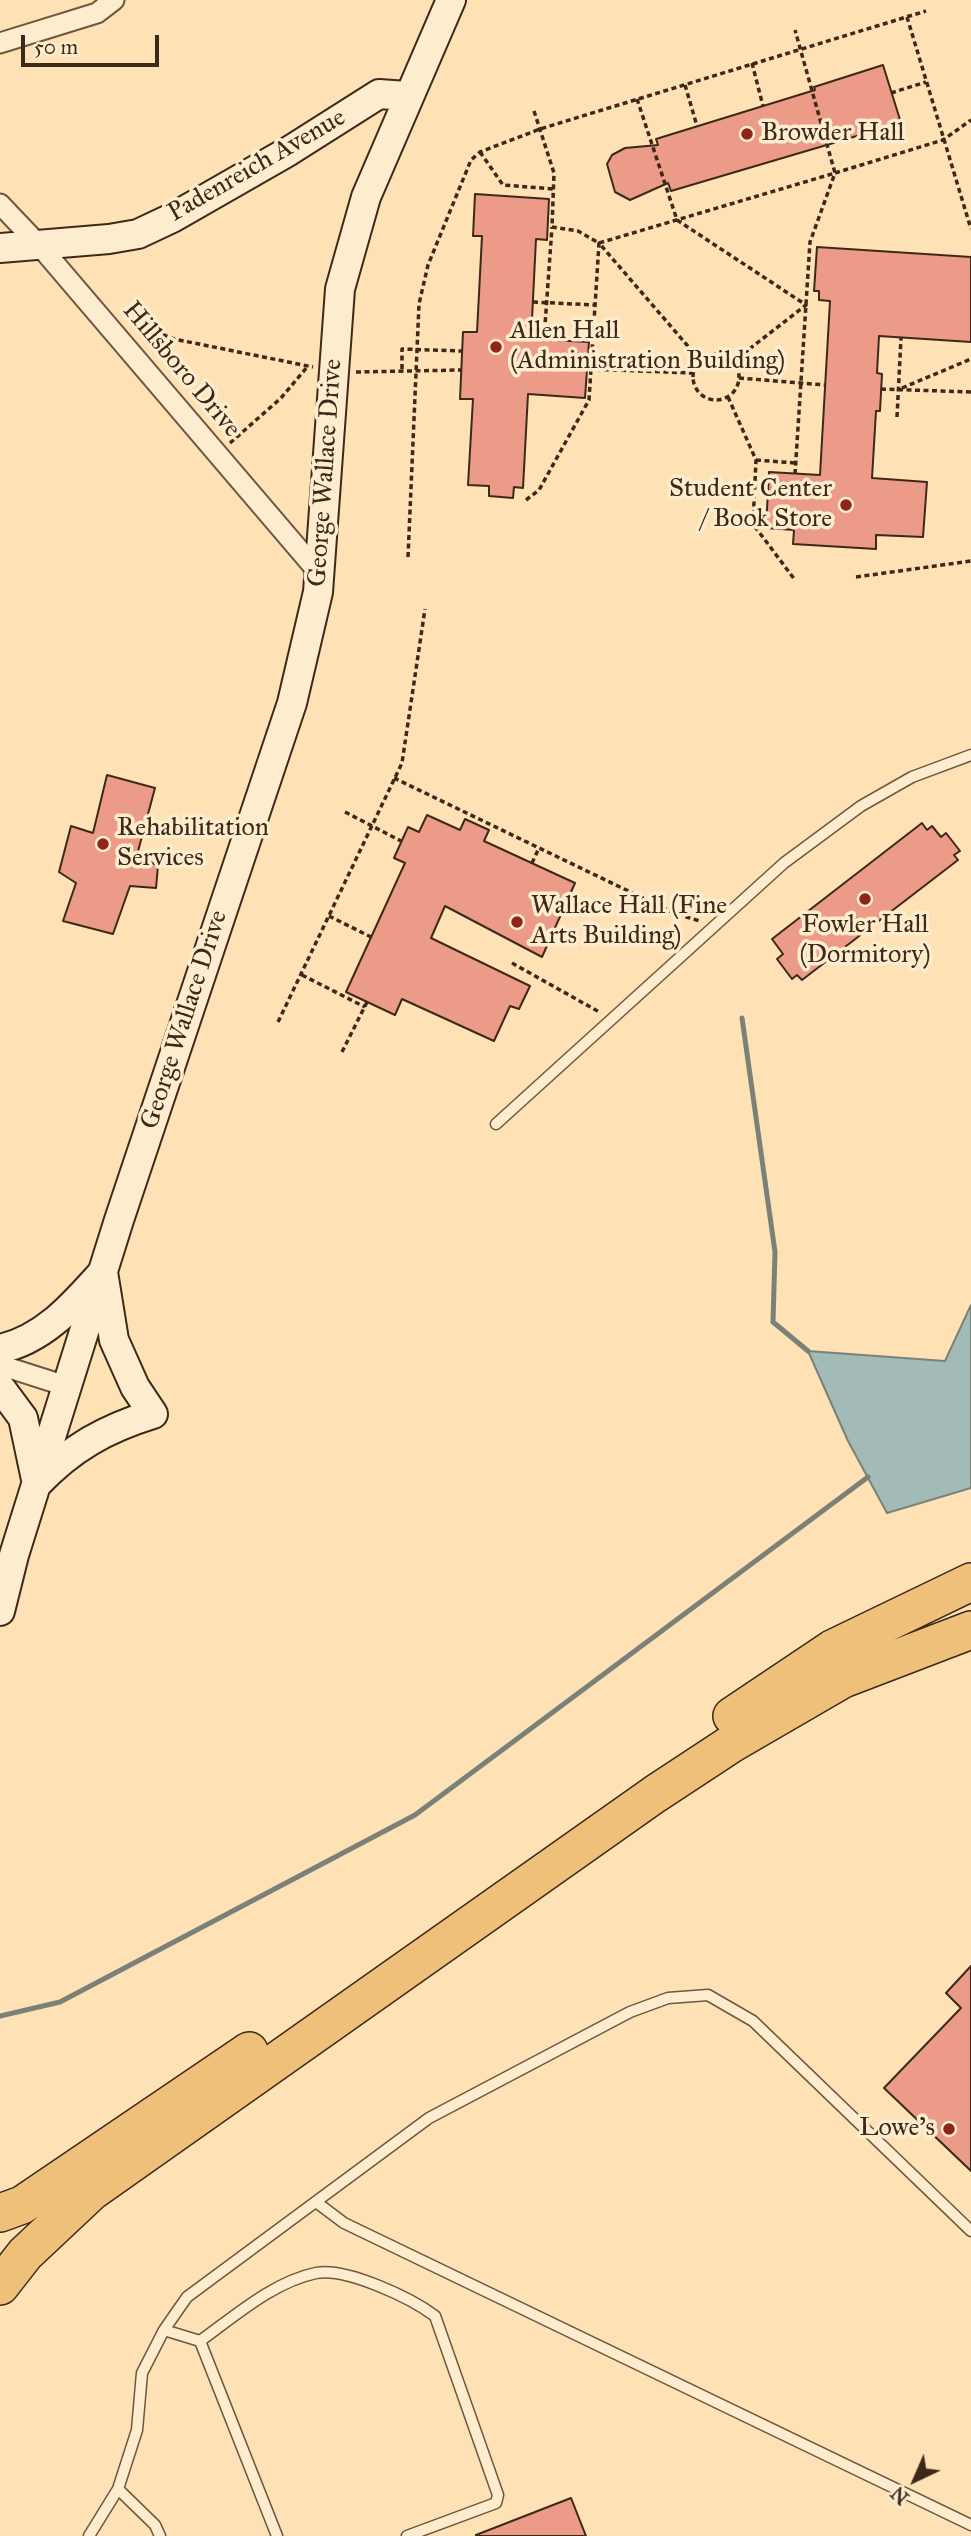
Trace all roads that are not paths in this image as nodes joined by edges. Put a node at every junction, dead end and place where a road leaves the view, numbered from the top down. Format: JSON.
{"nodes":[{"id":1,"x":114,"y":0,"type":"edge"},
{"id":2,"x":451,"y":0,"type":"edge"},
{"id":3,"x":0,"y":43,"type":"edge"},
{"id":4,"x":407,"y":96,"type":"junction"},
{"id":5,"x":0,"y":204,"type":"edge"},
{"id":6,"x":39,"y":245,"type":"junction"},
{"id":7,"x":0,"y":248,"type":"edge"},
{"id":8,"x":319,"y":573,"type":"junction"},
{"id":9,"x":971,"y":755,"type":"edge"},
{"id":10,"x":496,"y":1124,"type":"dead end"},
{"id":11,"x":103,"y":1272,"type":"junction"},
{"id":12,"x":0,"y":1349,"type":"edge"},
{"id":13,"x":0,"y":1366,"type":"edge"},
{"id":14,"x":0,"y":1387,"type":"edge"},
{"id":15,"x":69,"y":1387,"type":"junction"},
{"id":16,"x":37,"y":1484,"type":"junction"},
{"id":17,"x":971,"y":1582,"type":"edge"},
{"id":18,"x":0,"y":1611,"type":"edge"},
{"id":19,"x":971,"y":1630,"type":"edge"},
{"id":20,"x":85,"y":2179,"type":"junction"},
{"id":21,"x":0,"y":2188,"type":"edge"},
{"id":22,"x":316,"y":2202,"type":"junction"},
{"id":23,"x":0,"y":2213,"type":"edge"},
{"id":24,"x":971,"y":2231,"type":"edge"},
{"id":25,"x":0,"y":2232,"type":"edge"},
{"id":26,"x":0,"y":2286,"type":"edge"},
{"id":27,"x":164,"y":2330,"type":"junction"},
{"id":28,"x":200,"y":2341,"type":"junction"},
{"id":29,"x":118,"y":2489,"type":"junction"},
{"id":30,"x":971,"y":2525,"type":"edge"},
{"id":31,"x":89,"y":2536,"type":"edge"},
{"id":32,"x":160,"y":2536,"type":"edge"},
{"id":33,"x":277,"y":2536,"type":"edge"},
{"id":34,"x":407,"y":2536,"type":"edge"}],
"edges":[{"from":1,"to":3,"type":"street"},
{"from":2,"to":4,"type":"street"},
{"from":4,"to":6,"type":"street","name":"Padenreich Avenue"},
{"from":4,"to":8,"type":"street","name":"George Wallace Drive"},
{"from":5,"to":6,"type":"street","name":"Hillsboro Drive"},
{"from":6,"to":7,"type":"street","name":"Padenreich Avenue"},
{"from":6,"to":8,"type":"street","name":"Hillsboro Drive"},
{"from":8,"to":11,"type":"street","name":"George Wallace Drive"},
{"from":9,"to":10,"type":"lane"},
{"from":11,"to":12,"type":"street"},
{"from":11,"to":15,"type":"street","name":"George Wallace Drive"},
{"from":11,"to":16,"type":"street"},
{"from":13,"to":15,"type":"street"},
{"from":14,"to":16,"type":"street"},
{"from":15,"to":16,"type":"street","name":"George Wallace Drive"},
{"from":16,"to":18,"type":"street","name":"George Wallace Drive"},
{"from":17,"to":20,"type":"highway"},
{"from":19,"to":20,"type":"highway"},
{"from":20,"to":21,"type":"highway"},
{"from":20,"to":23,"type":"highway"},
{"from":20,"to":25,"type":"highway"},
{"from":20,"to":26,"type":"highway"},
{"from":22,"to":24,"type":"lane"},
{"from":22,"to":27,"type":"lane"},
{"from":22,"to":30,"type":"lane"},
{"from":27,"to":28,"type":"lane"},
{"from":27,"to":29,"type":"lane"},
{"from":28,"to":33,"type":"lane"},
{"from":28,"to":34,"type":"lane"},
{"from":29,"to":31,"type":"lane"},
{"from":29,"to":32,"type":"lane"}]}
